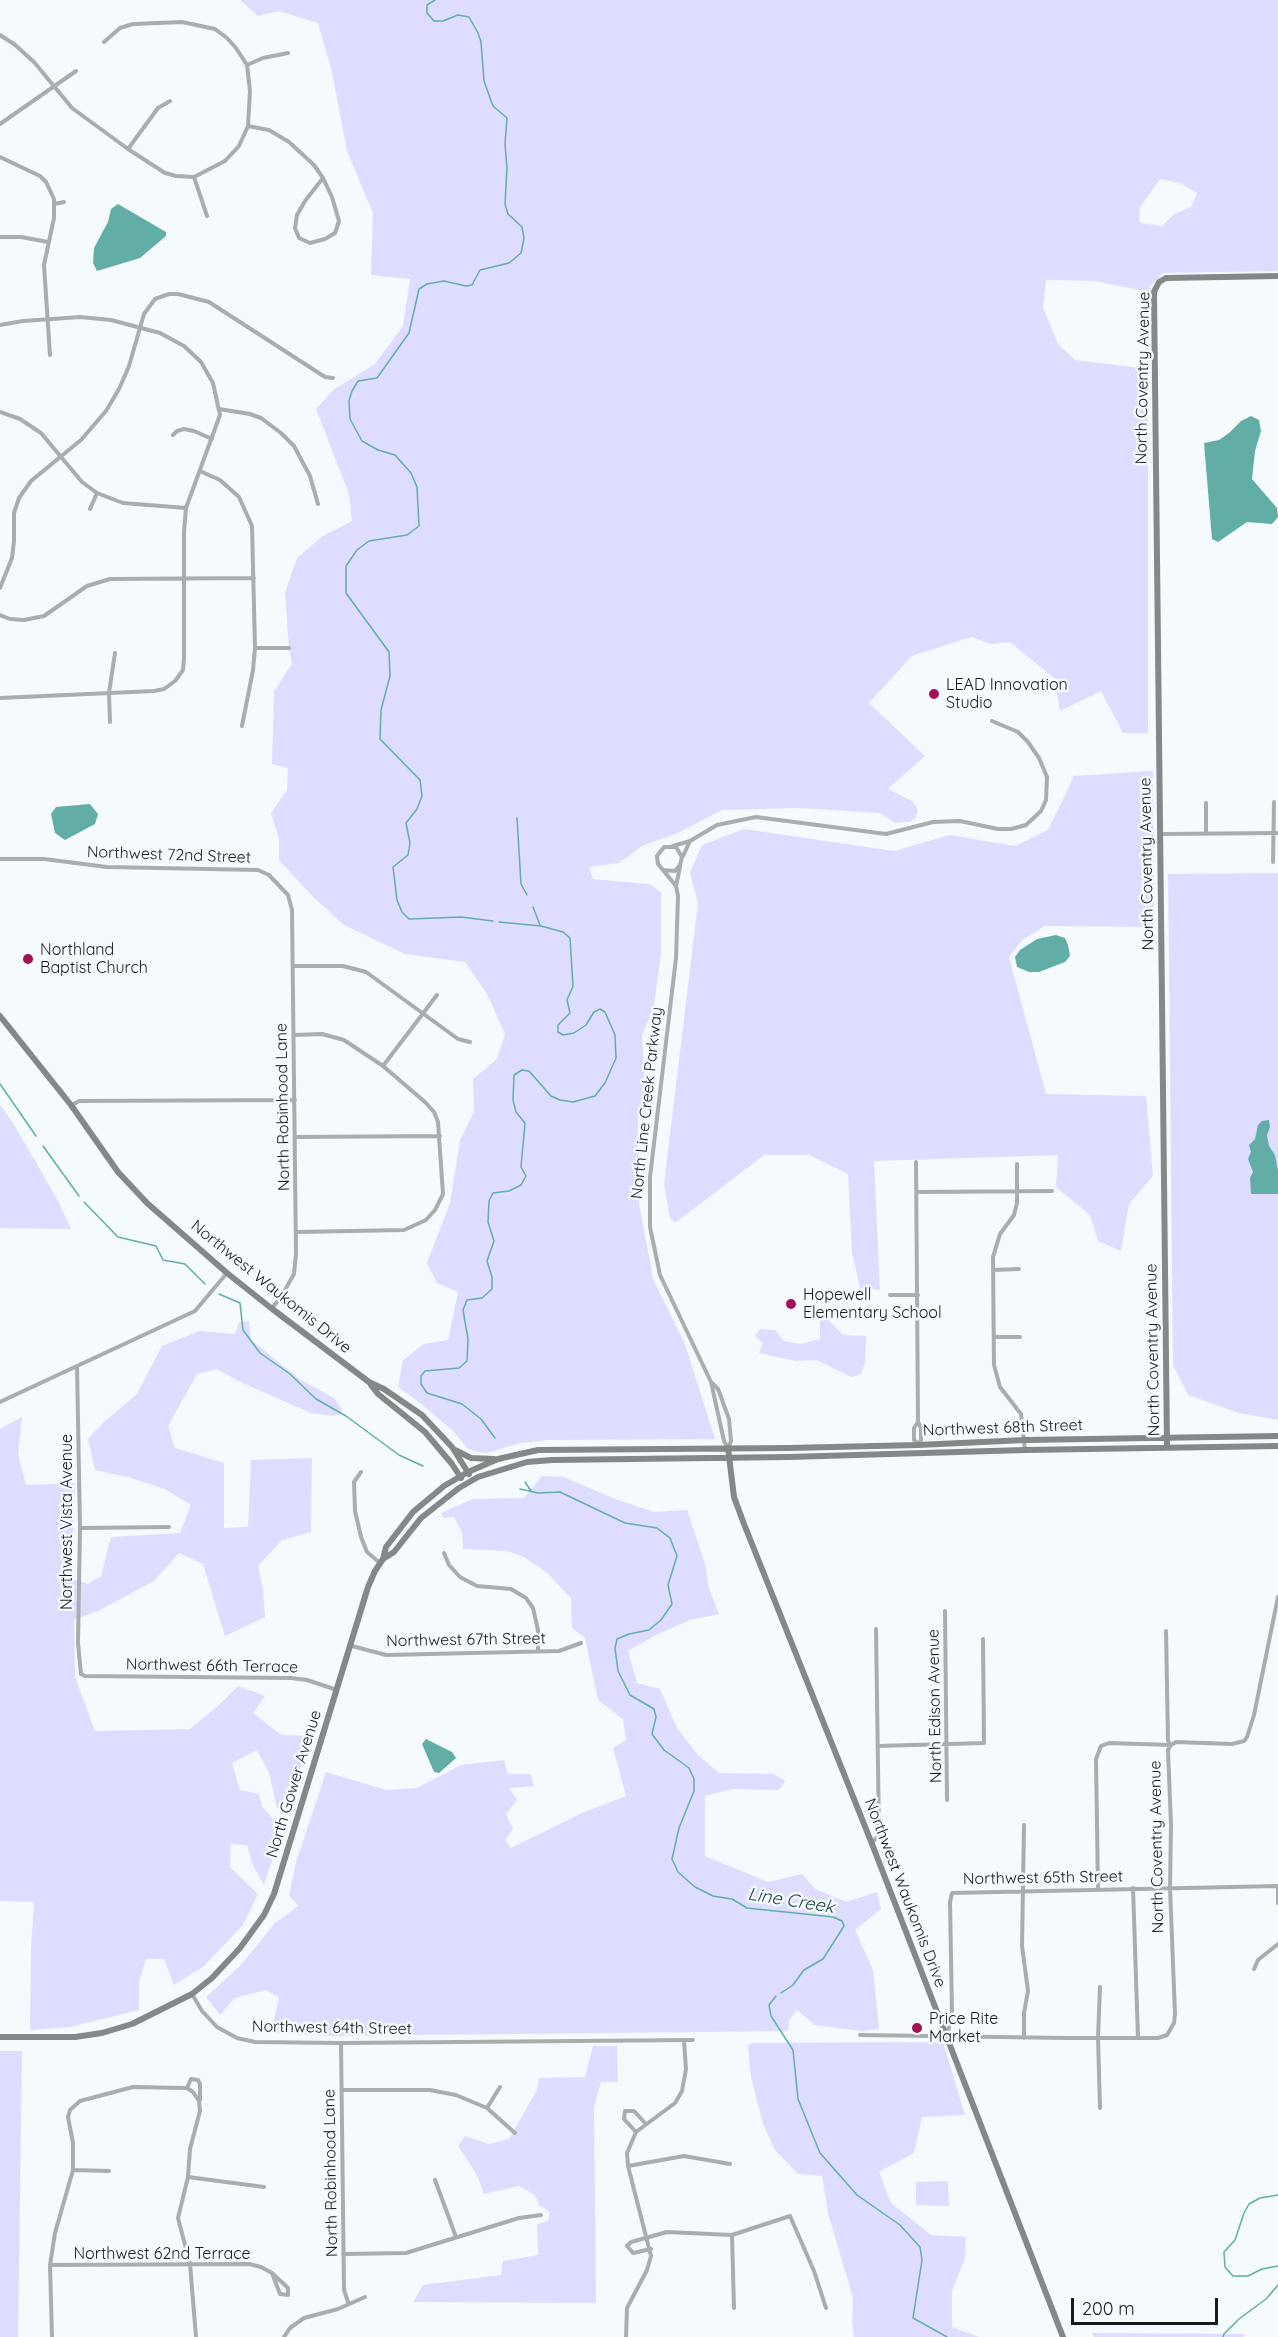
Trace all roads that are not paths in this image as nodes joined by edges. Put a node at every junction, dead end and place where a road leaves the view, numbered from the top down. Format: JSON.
{"nodes":[{"id":1,"x":0,"y":35,"type":"edge"},
{"id":2,"x":104,"y":42,"type":"dead end"},
{"id":3,"x":288,"y":53,"type":"dead end"},
{"id":4,"x":247,"y":65,"type":"junction"},
{"id":5,"x":76,"y":71,"type":"dead end"},
{"id":6,"x":54,"y":87,"type":"junction"},
{"id":7,"x":170,"y":102,"type":"dead end"},
{"id":8,"x":0,"y":124,"type":"edge"},
{"id":9,"x":248,"y":126,"type":"junction"},
{"id":10,"x":128,"y":149,"type":"junction"},
{"id":11,"x":0,"y":157,"type":"edge"},
{"id":12,"x":194,"y":177,"type":"junction"},
{"id":13,"x":323,"y":178,"type":"junction"},
{"id":14,"x":64,"y":202,"type":"dead end"},
{"id":15,"x":54,"y":204,"type":"junction"},
{"id":16,"x":207,"y":216,"type":"dead end"},
{"id":17,"x":0,"y":237,"type":"edge"},
{"id":18,"x":48,"y":242,"type":"junction"},
{"id":19,"x":1278,"y":276,"type":"edge"},
{"id":20,"x":47,"y":318,"type":"junction"},
{"id":21,"x":0,"y":325,"type":"edge"},
{"id":22,"x":139,"y":327,"type":"junction"},
{"id":23,"x":50,"y":354,"type":"dead end"},
{"id":24,"x":333,"y":378,"type":"dead end"},
{"id":25,"x":219,"y":409,"type":"junction"},
{"id":26,"x":0,"y":412,"type":"edge"},
{"id":27,"x":173,"y":435,"type":"dead end"},
{"id":28,"x":212,"y":440,"type":"junction"},
{"id":29,"x":61,"y":457,"type":"junction"},
{"id":30,"x":200,"y":471,"type":"junction"},
{"id":31,"x":97,"y":494,"type":"junction"},
{"id":32,"x":318,"y":504,"type":"dead end"},
{"id":33,"x":90,"y":508,"type":"dead end"},
{"id":34,"x":186,"y":508,"type":"junction"},
{"id":35,"x":183,"y":578,"type":"junction"},
{"id":36,"x":254,"y":578,"type":"junction"},
{"id":37,"x":0,"y":588,"type":"edge"},
{"id":38,"x":0,"y":615,"type":"edge"},
{"id":39,"x":255,"y":648,"type":"junction"},
{"id":40,"x":289,"y":648,"type":"dead end"},
{"id":41,"x":115,"y":653,"type":"dead end"},
{"id":42,"x":109,"y":693,"type":"junction"},
{"id":43,"x":0,"y":698,"type":"edge"},
{"id":44,"x":992,"y":721,"type":"dead end"},
{"id":45,"x":110,"y":722,"type":"dead end"},
{"id":46,"x":242,"y":726,"type":"dead end"},
{"id":47,"x":1274,"y":802,"type":"dead end"},
{"id":48,"x":1206,"y":803,"type":"dead end"},
{"id":49,"x":1276,"y":832,"type":"edge"},
{"id":50,"x":1206,"y":833,"type":"junction"},
{"id":51,"x":1161,"y":834,"type":"junction"},
{"id":52,"x":690,"y":841,"type":"junction"},
{"id":53,"x":672,"y":846,"type":"junction"},
{"id":54,"x":682,"y":857,"type":"junction"},
{"id":55,"x":0,"y":859,"type":"edge"},
{"id":56,"x":1273,"y":862,"type":"dead end"},
{"id":57,"x":680,"y":865,"type":"junction"},
{"id":58,"x":663,"y":870,"type":"junction"},
{"id":59,"x":676,"y":886,"type":"junction"},
{"id":60,"x":290,"y":898,"type":"joint"},
{"id":61,"x":293,"y":966,"type":"junction"},
{"id":62,"x":437,"y":995,"type":"dead end"},
{"id":63,"x":423,"y":1013,"type":"junction"},
{"id":64,"x":0,"y":1016,"type":"edge"},
{"id":65,"x":294,"y":1035,"type":"junction"},
{"id":66,"x":470,"y":1042,"type":"dead end"},
{"id":67,"x":383,"y":1066,"type":"junction"},
{"id":68,"x":295,"y":1100,"type":"junction"},
{"id":69,"x":71,"y":1105,"type":"junction"},
{"id":70,"x":440,"y":1136,"type":"junction"},
{"id":71,"x":295,"y":1137,"type":"junction"},
{"id":72,"x":916,"y":1162,"type":"dead end"},
{"id":73,"x":1017,"y":1164,"type":"dead end"},
{"id":74,"x":1018,"y":1191,"type":"junction"},
{"id":75,"x":1052,"y":1191,"type":"dead end"},
{"id":76,"x":917,"y":1192,"type":"junction"},
{"id":77,"x":296,"y":1232,"type":"junction"},
{"id":78,"x":993,"y":1269,"type":"junction"},
{"id":79,"x":1019,"y":1269,"type":"dead end"},
{"id":80,"x":227,"y":1273,"type":"junction"},
{"id":81,"x":890,"y":1295,"type":"dead end"},
{"id":82,"x":918,"y":1295,"type":"junction"},
{"id":83,"x":271,"y":1308,"type":"junction"},
{"id":84,"x":994,"y":1337,"type":"junction"},
{"id":85,"x":1020,"y":1337,"type":"dead end"},
{"id":86,"x":77,"y":1366,"type":"junction"},
{"id":87,"x":369,"y":1382,"type":"junction"},
{"id":88,"x":711,"y":1382,"type":"junction"},
{"id":89,"x":0,"y":1402,"type":"edge"},
{"id":90,"x":1278,"y":1436,"type":"edge"},
{"id":91,"x":1167,"y":1437,"type":"junction"},
{"id":92,"x":1025,"y":1440,"type":"junction"},
{"id":93,"x":918,"y":1445,"type":"junction"},
{"id":94,"x":1167,"y":1446,"type":"junction"},
{"id":95,"x":1278,"y":1446,"type":"edge"},
{"id":96,"x":452,"y":1447,"type":"junction"},
{"id":97,"x":728,"y":1448,"type":"junction"},
{"id":98,"x":789,"y":1448,"type":"junction"},
{"id":99,"x":1025,"y":1450,"type":"junction"},
{"id":100,"x":919,"y":1455,"type":"junction"},
{"id":101,"x":789,"y":1457,"type":"junction"},
{"id":102,"x":728,"y":1458,"type":"junction"},
{"id":103,"x":498,"y":1459,"type":"junction"},
{"id":104,"x":361,"y":1472,"type":"dead end"},
{"id":105,"x":468,"y":1472,"type":"junction"},
{"id":106,"x":460,"y":1476,"type":"junction"},
{"id":107,"x":473,"y":1480,"type":"junction"},
{"id":108,"x":465,"y":1484,"type":"junction"},
{"id":109,"x":170,"y":1527,"type":"dead end"},
{"id":110,"x":80,"y":1528,"type":"junction"},
{"id":111,"x":444,"y":1553,"type":"dead end"},
{"id":112,"x":381,"y":1561,"type":"junction"},
{"id":113,"x":1278,"y":1597,"type":"edge"},
{"id":114,"x":945,"y":1611,"type":"dead end"},
{"id":115,"x":876,"y":1629,"type":"dead end"},
{"id":116,"x":1166,"y":1631,"type":"dead end"},
{"id":117,"x":983,"y":1639,"type":"dead end"},
{"id":118,"x":580,"y":1643,"type":"dead end"},
{"id":119,"x":352,"y":1646,"type":"junction"},
{"id":120,"x":538,"y":1651,"type":"junction"},
{"id":121,"x":85,"y":1676,"type":"joint"},
{"id":122,"x":337,"y":1690,"type":"junction"},
{"id":123,"x":948,"y":1744,"type":"junction"},
{"id":124,"x":1171,"y":1745,"type":"junction"},
{"id":125,"x":878,"y":1746,"type":"junction"},
{"id":126,"x":947,"y":1800,"type":"dead end"},
{"id":127,"x":1024,"y":1826,"type":"dead end"},
{"id":128,"x":872,"y":1844,"type":"junction"},
{"id":129,"x":1278,"y":1886,"type":"edge"},
{"id":130,"x":1133,"y":1888,"type":"junction"},
{"id":131,"x":1170,"y":1888,"type":"junction"},
{"id":132,"x":1098,"y":1889,"type":"junction"},
{"id":133,"x":1022,"y":1891,"type":"junction"},
{"id":134,"x":1278,"y":1903,"type":"edge"},
{"id":135,"x":1278,"y":1944,"type":"edge"},
{"id":136,"x":1254,"y":1969,"type":"dead end"},
{"id":137,"x":1100,"y":1987,"type":"dead end"},
{"id":138,"x":192,"y":1994,"type":"junction"},
{"id":139,"x":860,"y":2035,"type":"dead end"},
{"id":140,"x":0,"y":2037,"type":"edge"},
{"id":141,"x":947,"y":2037,"type":"junction"},
{"id":142,"x":1024,"y":2038,"type":"junction"},
{"id":143,"x":1098,"y":2038,"type":"junction"},
{"id":144,"x":1138,"y":2038,"type":"junction"},
{"id":145,"x":684,"y":2040,"type":"junction"},
{"id":146,"x":693,"y":2040,"type":"dead end"},
{"id":147,"x":341,"y":2043,"type":"junction"},
{"id":148,"x":500,"y":2087,"type":"dead end"},
{"id":149,"x":187,"y":2088,"type":"junction"},
{"id":150,"x":342,"y":2090,"type":"junction"},
{"id":151,"x":200,"y":2104,"type":"junction"},
{"id":152,"x":487,"y":2108,"type":"junction"},
{"id":153,"x":1100,"y":2108,"type":"dead end"},
{"id":154,"x":645,"y":2124,"type":"junction"},
{"id":155,"x":636,"y":2132,"type":"junction"},
{"id":156,"x":515,"y":2133,"type":"dead end"},
{"id":157,"x":730,"y":2164,"type":"dead end"},
{"id":158,"x":628,"y":2166,"type":"junction"},
{"id":159,"x":73,"y":2170,"type":"junction"},
{"id":160,"x":109,"y":2171,"type":"dead end"},
{"id":161,"x":188,"y":2177,"type":"junction"},
{"id":162,"x":435,"y":2180,"type":"dead end"},
{"id":163,"x":264,"y":2187,"type":"dead end"},
{"id":164,"x":541,"y":2215,"type":"dead end"},
{"id":165,"x":732,"y":2235,"type":"junction"},
{"id":166,"x":456,"y":2237,"type":"junction"},
{"id":167,"x":648,"y":2237,"type":"junction"},
{"id":168,"x":651,"y":2249,"type":"junction"},
{"id":169,"x":343,"y":2254,"type":"junction"},
{"id":170,"x":190,"y":2264,"type":"junction"},
{"id":171,"x":50,"y":2265,"type":"junction"},
{"id":172,"x":272,"y":2273,"type":"junction"},
{"id":173,"x":365,"y":2297,"type":"dead end"},
{"id":174,"x":348,"y":2302,"type":"junction"},
{"id":175,"x":734,"y":2308,"type":"dead end"},
{"id":176,"x":826,"y":2308,"type":"dead end"},
{"id":177,"x":52,"y":2337,"type":"edge"},
{"id":178,"x":196,"y":2337,"type":"edge"},
{"id":179,"x":284,"y":2337,"type":"edge"},
{"id":180,"x":626,"y":2337,"type":"edge"},
{"id":181,"x":1063,"y":2337,"type":"edge"}],
"edges":[{"from":1,"to":6,"type":"street"},
{"from":2,"to":4,"type":"street"},
{"from":3,"to":4,"type":"street"},
{"from":4,"to":9,"type":"street"},
{"from":5,"to":6,"type":"street"},
{"from":6,"to":8,"type":"street"},
{"from":6,"to":10,"type":"street"},
{"from":7,"to":10,"type":"street"},
{"from":9,"to":12,"type":"street"},
{"from":9,"to":13,"type":"street"},
{"from":10,"to":12,"type":"street"},
{"from":11,"to":15,"type":"street"},
{"from":12,"to":16,"type":"street"},
{"from":13,"to":13,"type":"street"},
{"from":14,"to":15,"type":"street"},
{"from":15,"to":18,"type":"street"},
{"from":17,"to":18,"type":"street"},
{"from":18,"to":20,"type":"street"},
{"from":19,"to":51,"type":"main road","name":"North Coventry Avenue"},
{"from":20,"to":21,"type":"street"},
{"from":20,"to":22,"type":"street"},
{"from":20,"to":23,"type":"street"},
{"from":22,"to":24,"type":"street"},
{"from":22,"to":25,"type":"street"},
{"from":22,"to":29,"type":"street"},
{"from":25,"to":28,"type":"street"},
{"from":25,"to":32,"type":"street"},
{"from":26,"to":29,"type":"street"},
{"from":27,"to":28,"type":"street"},
{"from":28,"to":30,"type":"street"},
{"from":29,"to":31,"type":"street"},
{"from":29,"to":37,"type":"street"},
{"from":30,"to":34,"type":"street"},
{"from":30,"to":36,"type":"street"},
{"from":31,"to":33,"type":"street"},
{"from":31,"to":34,"type":"street"},
{"from":34,"to":35,"type":"street"},
{"from":35,"to":36,"type":"street"},
{"from":35,"to":38,"type":"street"},
{"from":35,"to":42,"type":"street"},
{"from":36,"to":39,"type":"street"},
{"from":39,"to":40,"type":"street"},
{"from":39,"to":46,"type":"street"},
{"from":41,"to":42,"type":"street"},
{"from":42,"to":43,"type":"street"},
{"from":42,"to":45,"type":"street"},
{"from":44,"to":52,"type":"street"},
{"from":47,"to":49,"type":"street"},
{"from":48,"to":50,"type":"street"},
{"from":49,"to":50,"type":"street"},
{"from":49,"to":56,"type":"street"},
{"from":50,"to":51,"type":"street"},
{"from":51,"to":91,"type":"main road","name":"North Coventry Avenue"},
{"from":52,"to":53,"type":"street"},
{"from":52,"to":54,"type":"street","name":"North Line Creek Parkway"},
{"from":53,"to":54,"type":"street"},
{"from":53,"to":58,"type":"street"},
{"from":54,"to":57,"type":"street","name":"North Line Creek Parkway"},
{"from":55,"to":60,"type":"street","name":"Northwest 72nd Street"},
{"from":57,"to":58,"type":"street"},
{"from":57,"to":59,"type":"street","name":"North Line Creek Parkway"},
{"from":58,"to":59,"type":"street"},
{"from":59,"to":88,"type":"street","name":"North Line Creek Parkway"},
{"from":60,"to":61,"type":"street","name":"North Robinhood Lane"},
{"from":61,"to":63,"type":"street"},
{"from":61,"to":65,"type":"street","name":"North Robinhood Lane"},
{"from":62,"to":63,"type":"street"},
{"from":63,"to":66,"type":"street"},
{"from":63,"to":67,"type":"street"},
{"from":64,"to":69,"type":"main road","name":"Northwest Waukomis Drive"},
{"from":65,"to":67,"type":"street"},
{"from":65,"to":68,"type":"street","name":"North Robinhood Lane"},
{"from":67,"to":70,"type":"street"},
{"from":68,"to":69,"type":"street"},
{"from":68,"to":71,"type":"street","name":"North Robinhood Lane"},
{"from":69,"to":80,"type":"main road","name":"Northwest Waukomis Drive"},
{"from":70,"to":71,"type":"street"},
{"from":70,"to":77,"type":"street"},
{"from":71,"to":77,"type":"street","name":"North Robinhood Lane"},
{"from":72,"to":76,"type":"street"},
{"from":73,"to":74,"type":"street"},
{"from":74,"to":75,"type":"street"},
{"from":74,"to":76,"type":"street"},
{"from":74,"to":78,"type":"street"},
{"from":76,"to":82,"type":"street"},
{"from":77,"to":83,"type":"street","name":"North Robinhood Lane"},
{"from":78,"to":79,"type":"street"},
{"from":78,"to":84,"type":"street"},
{"from":80,"to":83,"type":"main road","name":"Northwest Waukomis Drive"},
{"from":80,"to":86,"type":"street"},
{"from":81,"to":82,"type":"street"},
{"from":82,"to":93,"type":"street"},
{"from":83,"to":87,"type":"main road","name":"Northwest Waukomis Drive"},
{"from":84,"to":85,"type":"street"},
{"from":84,"to":92,"type":"street"},
{"from":86,"to":89,"type":"street"},
{"from":86,"to":110,"type":"street","name":"Northwest Vista Avenue"},
{"from":87,"to":96,"type":"main road","name":"Northwest Waukomis Drive"},
{"from":87,"to":106,"type":"main road","name":"Northwest Waukomis Drive"},
{"from":88,"to":97,"type":"street","name":"North Line Creek Parkway"},
{"from":88,"to":97,"type":"street","name":"North Line Creek Parkway"},
{"from":90,"to":91,"type":"main road","name":"Northwest 68th Street"},
{"from":91,"to":92,"type":"main road","name":"Northwest 68th Street"},
{"from":91,"to":94,"type":"main road","name":"North Coventry Avenue"},
{"from":92,"to":93,"type":"main road","name":"Northwest 68th Street"},
{"from":92,"to":99,"type":"street"},
{"from":93,"to":98,"type":"main road","name":"Northwest 68th Street"},
{"from":93,"to":100,"type":"street"},
{"from":94,"to":95,"type":"main road","name":"Northwest 68th Street"},
{"from":94,"to":99,"type":"main road","name":"Northwest 68th Street"},
{"from":96,"to":103,"type":"main road"},
{"from":96,"to":105,"type":"main road","name":"Northwest Waukomis Drive"},
{"from":97,"to":98,"type":"main road","name":"Northwest 68th Street"},
{"from":97,"to":102,"type":"main road","name":"Northwest Waukomis Drive"},
{"from":97,"to":103,"type":"main road","name":"North Gower Avenue"},
{"from":98,"to":101,"type":"main road"},
{"from":99,"to":100,"type":"main road","name":"Northwest 68th Street"},
{"from":100,"to":101,"type":"main road","name":"Northwest 68th Street"},
{"from":101,"to":102,"type":"main road","name":"Northwest 68th Street"},
{"from":102,"to":107,"type":"main road"},
{"from":102,"to":128,"type":"main road","name":"Northwest Waukomis Drive"},
{"from":103,"to":105,"type":"main road","name":"North Gower Avenue"},
{"from":104,"to":112,"type":"street"},
{"from":105,"to":106,"type":"main road","name":"North Gower Avenue"},
{"from":105,"to":107,"type":"main road","name":"Northwest Waukomis Drive"},
{"from":106,"to":108,"type":"main road","name":"Northwest Waukomis Drive"},
{"from":106,"to":112,"type":"main road","name":"North Gower Avenue"},
{"from":107,"to":108,"type":"main road","name":"North Gower Avenue"},
{"from":108,"to":112,"type":"main road","name":"North Gower Avenue"},
{"from":109,"to":110,"type":"street"},
{"from":110,"to":121,"type":"street","name":"Northwest Vista Avenue"},
{"from":111,"to":120,"type":"street"},
{"from":112,"to":119,"type":"main road","name":"North Gower Avenue"},
{"from":113,"to":124,"type":"street"},
{"from":114,"to":123,"type":"street","name":"North Edison Avenue"},
{"from":115,"to":125,"type":"street"},
{"from":116,"to":124,"type":"street","name":"North Coventry Avenue"},
{"from":117,"to":123,"type":"street"},
{"from":118,"to":120,"type":"street","name":"Northwest 67th Street"},
{"from":119,"to":120,"type":"street","name":"Northwest 67th Street"},
{"from":119,"to":122,"type":"main road","name":"North Gower Avenue"},
{"from":121,"to":122,"type":"street","name":"Northwest 66th Terrace"},
{"from":122,"to":138,"type":"main road","name":"North Gower Avenue"},
{"from":123,"to":125,"type":"street"},
{"from":123,"to":126,"type":"street","name":"North Edison Avenue"},
{"from":124,"to":131,"type":"street","name":"North Coventry Avenue"},
{"from":124,"to":132,"type":"street"},
{"from":125,"to":128,"type":"street"},
{"from":127,"to":133,"type":"street"},
{"from":128,"to":141,"type":"main road","name":"Northwest Waukomis Drive"},
{"from":129,"to":131,"type":"street","name":"Northwest 65th Street"},
{"from":129,"to":134,"type":"street"},
{"from":130,"to":131,"type":"street","name":"Northwest 65th Street"},
{"from":130,"to":132,"type":"street","name":"Northwest 65th Street"},
{"from":130,"to":144,"type":"street"},
{"from":131,"to":144,"type":"street","name":"North Coventry Avenue"},
{"from":132,"to":133,"type":"street","name":"Northwest 65th Street"},
{"from":133,"to":141,"type":"street","name":"Northwest 65th Street"},
{"from":133,"to":142,"type":"street"},
{"from":135,"to":136,"type":"street"},
{"from":137,"to":143,"type":"street"},
{"from":138,"to":140,"type":"main road"},
{"from":138,"to":147,"type":"street","name":"Northwest 64th Street"},
{"from":139,"to":141,"type":"street"},
{"from":141,"to":142,"type":"street"},
{"from":141,"to":181,"type":"main road","name":"Northwest Waukomis Drive"},
{"from":142,"to":143,"type":"street"},
{"from":143,"to":144,"type":"street"},
{"from":143,"to":153,"type":"street"},
{"from":145,"to":146,"type":"street","name":"Northwest 64th Street"},
{"from":145,"to":147,"type":"street","name":"Northwest 64th Street"},
{"from":145,"to":154,"type":"street"},
{"from":147,"to":150,"type":"street","name":"North Robinhood Lane"},
{"from":148,"to":152,"type":"street"},
{"from":149,"to":151,"type":"street"},
{"from":149,"to":151,"type":"street"},
{"from":149,"to":159,"type":"street"},
{"from":150,"to":152,"type":"street"},
{"from":150,"to":169,"type":"street","name":"North Robinhood Lane"},
{"from":151,"to":161,"type":"street"},
{"from":152,"to":156,"type":"street"},
{"from":154,"to":155,"type":"street"},
{"from":154,"to":155,"type":"street"},
{"from":155,"to":158,"type":"street"},
{"from":157,"to":158,"type":"street"},
{"from":158,"to":167,"type":"street"},
{"from":159,"to":160,"type":"street"},
{"from":159,"to":171,"type":"street"},
{"from":161,"to":163,"type":"street"},
{"from":161,"to":170,"type":"street"},
{"from":162,"to":166,"type":"street"},
{"from":164,"to":166,"type":"street"},
{"from":165,"to":167,"type":"street"},
{"from":165,"to":175,"type":"street"},
{"from":165,"to":176,"type":"street"},
{"from":166,"to":169,"type":"street"},
{"from":167,"to":168,"type":"street"},
{"from":167,"to":168,"type":"street"},
{"from":168,"to":180,"type":"street"},
{"from":169,"to":174,"type":"street","name":"North Robinhood Lane"},
{"from":170,"to":171,"type":"street","name":"Northwest 62nd Terrace"},
{"from":170,"to":172,"type":"street","name":"Northwest 62nd Terrace"},
{"from":170,"to":178,"type":"street"},
{"from":171,"to":177,"type":"street"},
{"from":172,"to":172,"type":"street","name":"Northwest 62nd Terrace"},
{"from":173,"to":174,"type":"street"},
{"from":174,"to":179,"type":"street"}]}
